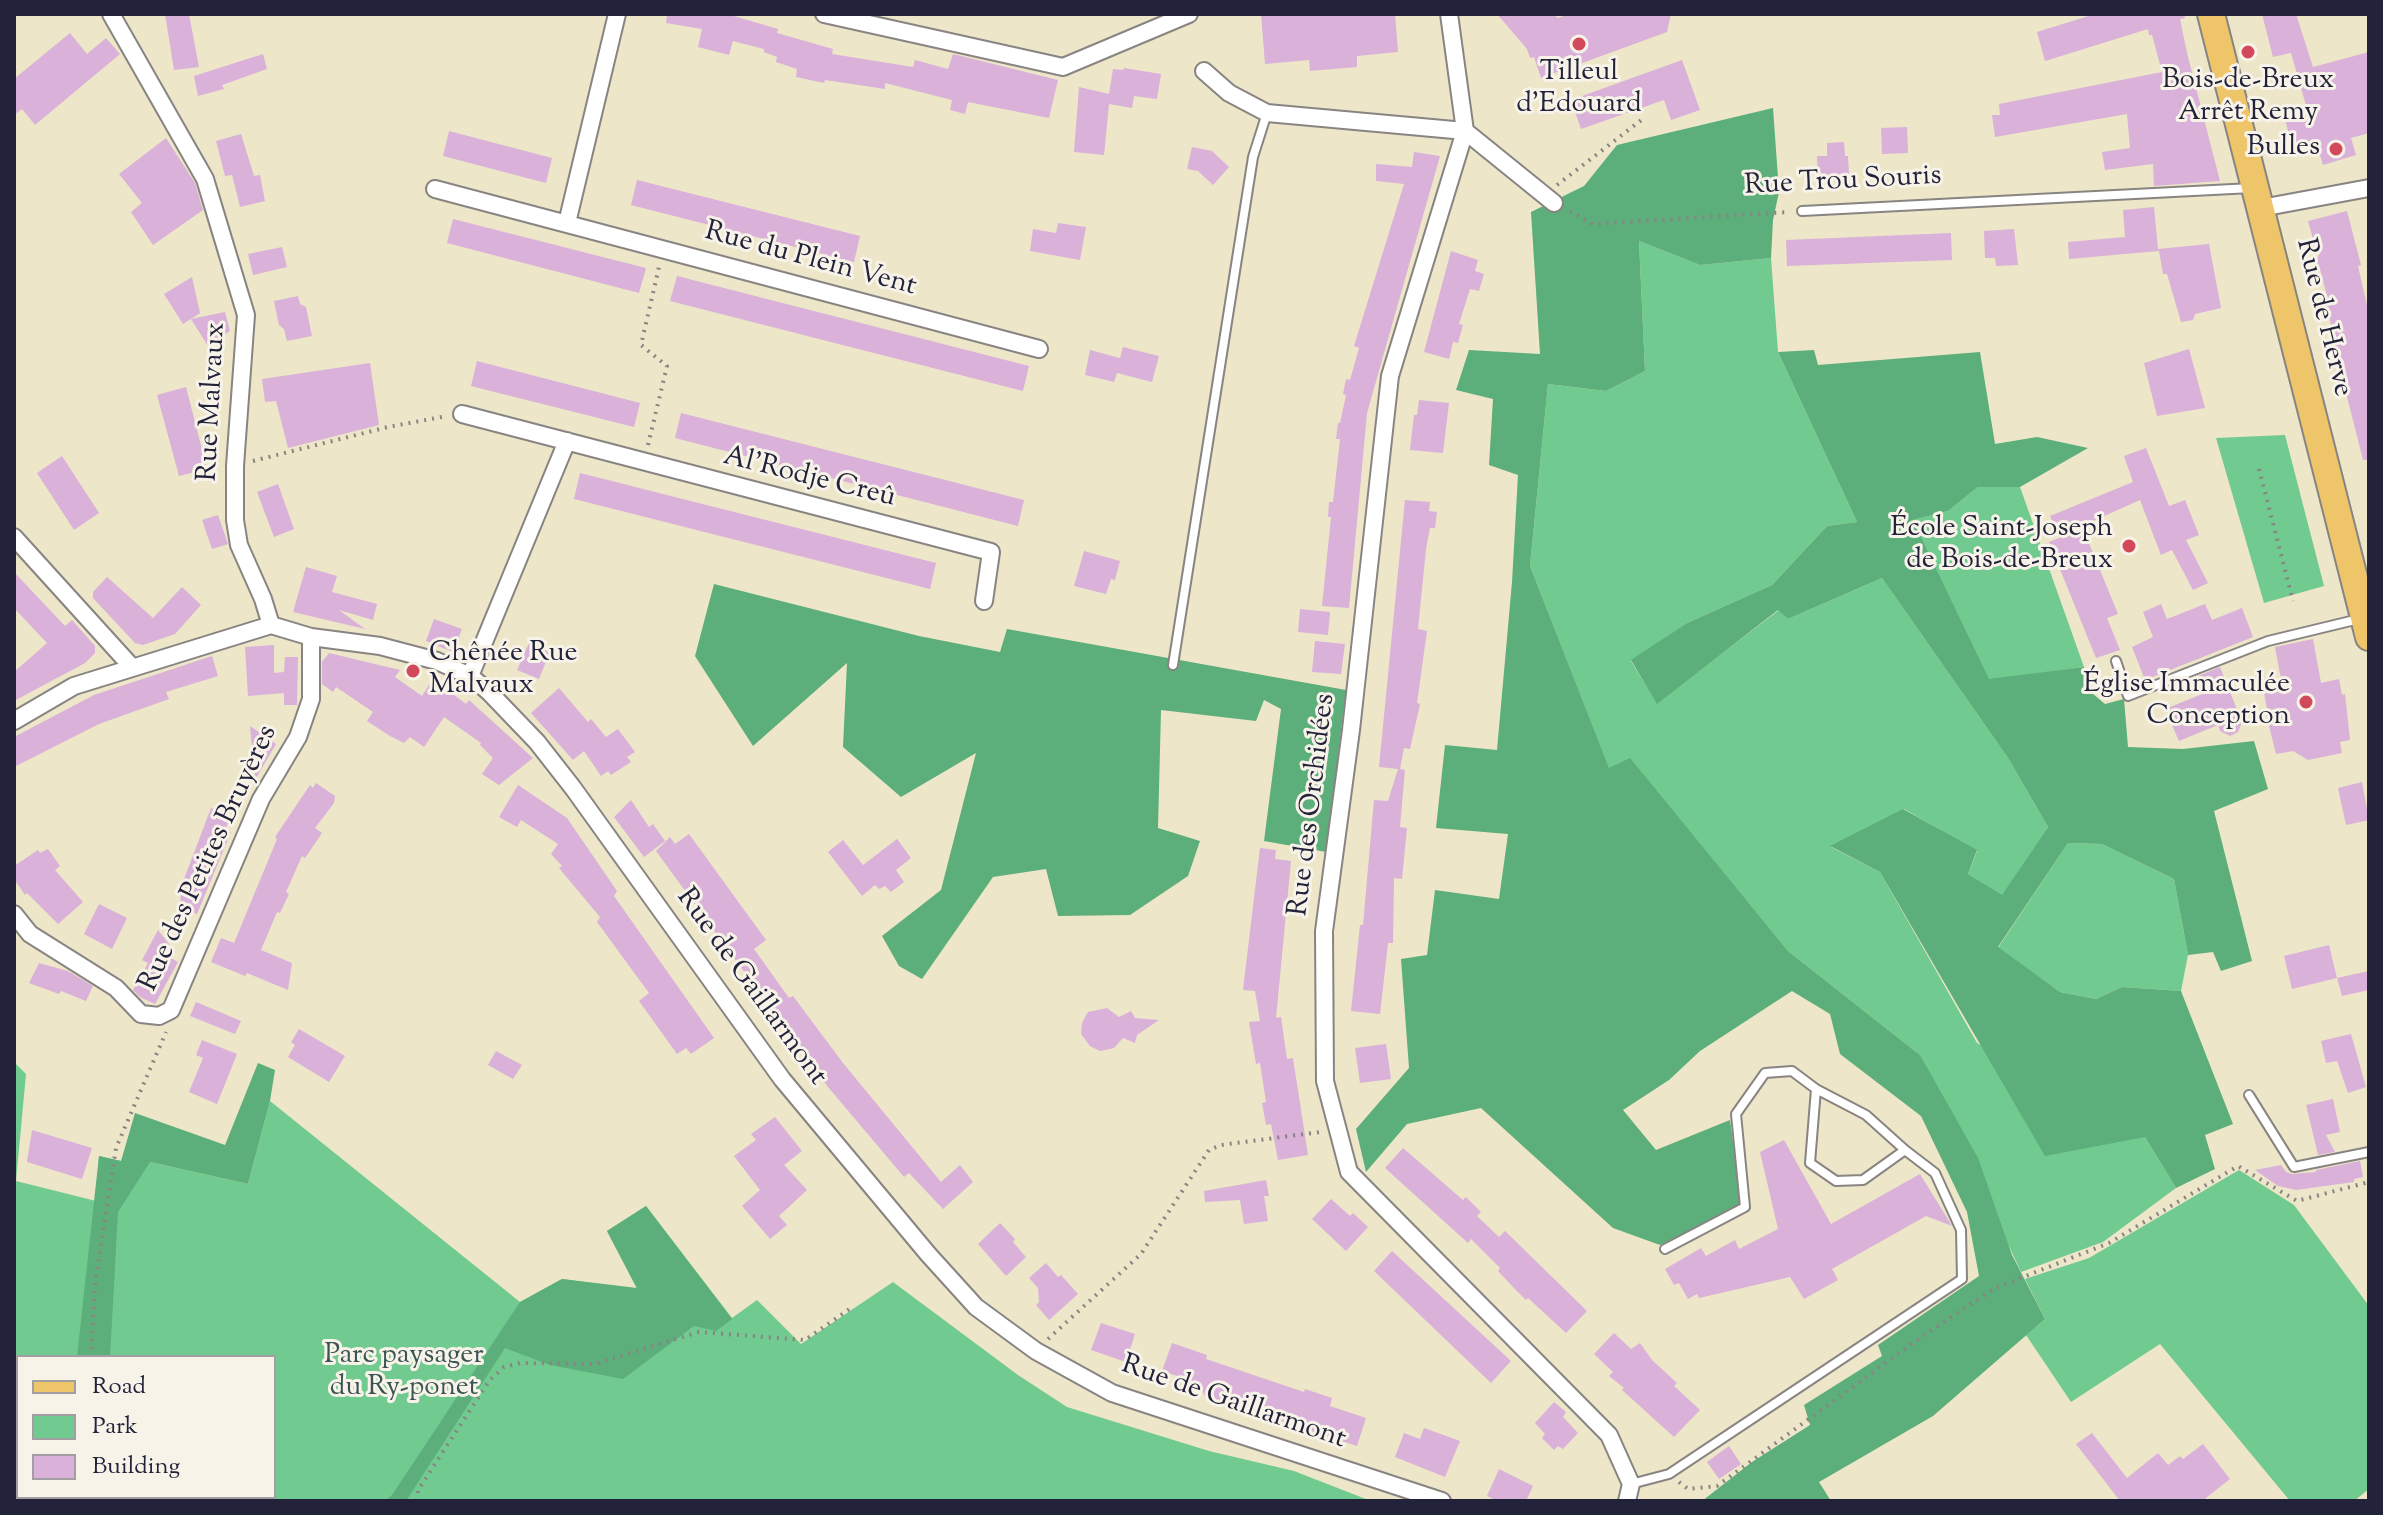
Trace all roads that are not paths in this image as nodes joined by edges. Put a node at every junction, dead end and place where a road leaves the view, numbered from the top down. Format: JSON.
{"nodes":[{"id":1,"x":111,"y":14,"type":"edge"},
{"id":2,"x":617,"y":14,"type":"edge"},
{"id":3,"x":824,"y":14,"type":"edge"},
{"id":4,"x":1189,"y":14,"type":"edge"},
{"id":5,"x":1449,"y":14,"type":"edge"},
{"id":6,"x":2211,"y":14,"type":"edge"},
{"id":7,"x":1204,"y":71,"type":"dead end"},
{"id":8,"x":1267,"y":113,"type":"junction"},
{"id":9,"x":1465,"y":131,"type":"junction"},
{"id":10,"x":2369,"y":188,"type":"edge"},
{"id":11,"x":435,"y":189,"type":"dead end"},
{"id":12,"x":2258,"y":198,"type":"junction"},
{"id":13,"x":1549,"y":199,"type":"road end"},
{"id":14,"x":1802,"y":211,"type":"road end"},
{"id":15,"x":567,"y":223,"type":"junction"},
{"id":16,"x":1039,"y":349,"type":"dead end"},
{"id":17,"x":462,"y":414,"type":"road end"},
{"id":18,"x":567,"y":441,"type":"junction"},
{"id":19,"x":14,"y":537,"type":"edge"},
{"id":20,"x":984,"y":601,"type":"dead end"},
{"id":21,"x":271,"y":625,"type":"junction"},
{"id":22,"x":2366,"y":627,"type":"edge"},
{"id":23,"x":311,"y":637,"type":"junction"},
{"id":24,"x":2116,"y":661,"type":"dead end"},
{"id":25,"x":1173,"y":665,"type":"dead end"},
{"id":26,"x":131,"y":666,"type":"junction"},
{"id":27,"x":470,"y":676,"type":"junction"},
{"id":28,"x":14,"y":721,"type":"edge"},
{"id":29,"x":14,"y":914,"type":"edge"},
{"id":30,"x":1816,"y":1089,"type":"junction"},
{"id":31,"x":2249,"y":1095,"type":"dead end"},
{"id":32,"x":1905,"y":1150,"type":"junction"},
{"id":33,"x":2369,"y":1152,"type":"edge"},
{"id":34,"x":1665,"y":1249,"type":"dead end"},
{"id":35,"x":1631,"y":1484,"type":"junction"},
{"id":36,"x":1442,"y":1501,"type":"edge"},
{"id":37,"x":1627,"y":1501,"type":"edge"}],
"edges":[{"from":1,"to":21,"type":"street","name":"Rue Malvaux"},
{"from":2,"to":15,"type":"street"},
{"from":3,"to":4,"type":"street"},
{"from":5,"to":9,"type":"street","name":"Rue des Orchidées"},
{"from":6,"to":12,"type":"main road","name":"Rue de Herve"},
{"from":7,"to":8,"type":"street"},
{"from":8,"to":9,"type":"street"},
{"from":8,"to":25,"type":"lane"},
{"from":9,"to":13,"type":"street"},
{"from":9,"to":35,"type":"street","name":"Rue des Orchidées"},
{"from":10,"to":12,"type":"street"},
{"from":11,"to":15,"type":"street","name":"Rue du Plein Vent"},
{"from":12,"to":14,"type":"lane","name":"Rue Trou Souris"},
{"from":12,"to":22,"type":"main road","name":"Rue de Herve"},
{"from":15,"to":16,"type":"street","name":"Rue du Plein Vent"},
{"from":17,"to":18,"type":"street","name":"Al'Rodje Creû"},
{"from":18,"to":20,"type":"street","name":"Al'Rodje Creû"},
{"from":18,"to":27,"type":"street"},
{"from":19,"to":26,"type":"street"},
{"from":21,"to":23,"type":"street","name":"Rue de Gaillarmont"},
{"from":21,"to":26,"type":"street"},
{"from":22,"to":24,"type":"lane"},
{"from":23,"to":27,"type":"street","name":"Rue de Gaillarmont"},
{"from":23,"to":29,"type":"street","name":"Rue des Petites Bruyères"},
{"from":26,"to":28,"type":"street"},
{"from":27,"to":36,"type":"street","name":"Rue de Gaillarmont"},
{"from":30,"to":32,"type":"lane"},
{"from":30,"to":32,"type":"lane"},
{"from":30,"to":34,"type":"lane"},
{"from":31,"to":33,"type":"lane"},
{"from":32,"to":35,"type":"lane"},
{"from":35,"to":37,"type":"street"}]}
